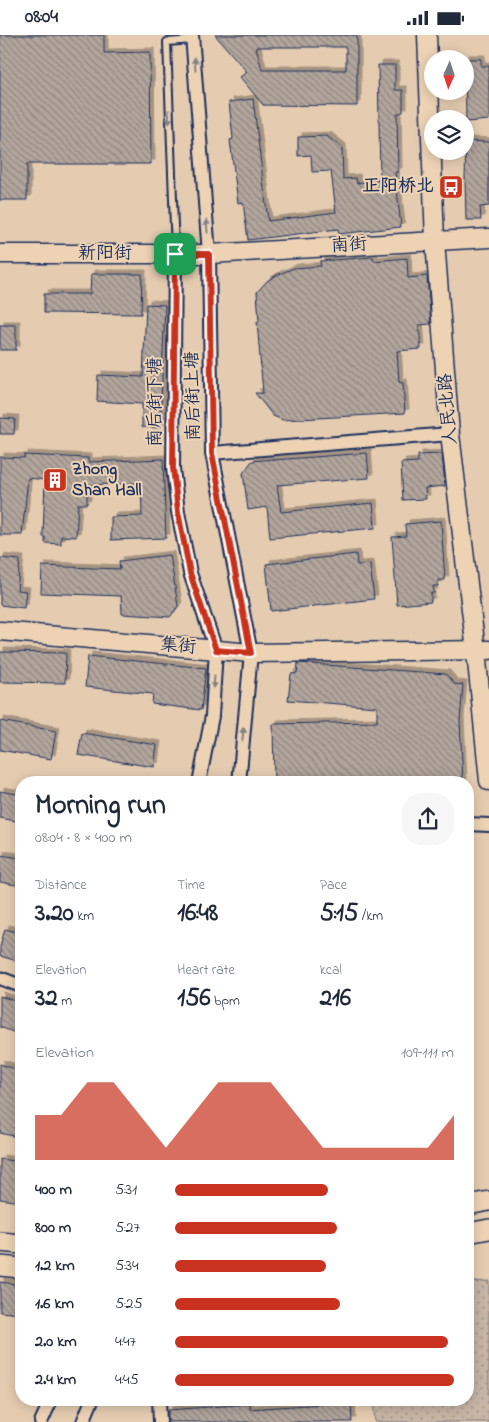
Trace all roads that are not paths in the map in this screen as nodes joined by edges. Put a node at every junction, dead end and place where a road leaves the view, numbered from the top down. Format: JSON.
{"nodes":[{"id":1,"x":428,"y":35,"type":"edge"},
{"id":2,"x":193,"y":38,"type":"edge"},
{"id":3,"x":489,"y":239,"type":"edge"},
{"id":4,"x":435,"y":241,"type":"junction"},
{"id":5,"x":0,"y":254,"type":"edge"},
{"id":6,"x":175,"y":254,"type":"junction"},
{"id":7,"x":209,"y":254,"type":"junction"},
{"id":8,"x":450,"y":433,"type":"junction"},
{"id":9,"x":212,"y":453,"type":"junction"},
{"id":10,"x":0,"y":631,"type":"edge"},
{"id":11,"x":216,"y":650,"type":"junction"},
{"id":12,"x":483,"y":650,"type":"edge"},
{"id":13,"x":251,"y":653,"type":"junction"},
{"id":14,"x":200,"y":776,"type":"edge"},
{"id":15,"x":239,"y":776,"type":"edge"},
{"id":16,"x":489,"y":781,"type":"edge"},
{"id":17,"x":474,"y":824,"type":"edge"},
{"id":18,"x":489,"y":825,"type":"edge"},
{"id":19,"x":0,"y":979,"type":"edge"},
{"id":20,"x":15,"y":984,"type":"edge"},
{"id":21,"x":489,"y":1201,"type":"edge"},
{"id":22,"x":474,"y":1204,"type":"edge"},
{"id":23,"x":489,"y":1229,"type":"edge"},
{"id":24,"x":474,"y":1232,"type":"edge"},
{"id":25,"x":0,"y":1243,"type":"edge"},
{"id":26,"x":15,"y":1244,"type":"edge"},
{"id":27,"x":0,"y":1266,"type":"edge"},
{"id":28,"x":15,"y":1267,"type":"edge"},
{"id":29,"x":48,"y":1406,"type":"edge"},
{"id":30,"x":90,"y":1406,"type":"edge"},
{"id":31,"x":159,"y":1406,"type":"edge"},
{"id":32,"x":41,"y":1422,"type":"edge"},
{"id":33,"x":83,"y":1422,"type":"edge"},
{"id":34,"x":160,"y":1422,"type":"edge"}],
"edges":[{"from":1,"to":4,"type":"street","name":"人民北路"},
{"from":2,"to":6,"type":"lane","name":"南后街下塘","one_way":true},
{"from":7,"to":2,"type":"street","name":"南后街上塘","one_way":true},
{"from":3,"to":4,"type":"street","name":"南街"},
{"from":4,"to":7,"type":"street","name":"南街"},
{"from":4,"to":8,"type":"street","name":"人民北路"},
{"from":5,"to":6,"type":"street","name":"新阳街"},
{"from":6,"to":7,"type":"street","name":"新阳街"},
{"from":6,"to":11,"type":"street","name":"南后街下塘"},
{"from":7,"to":9,"type":"street","name":"南后街上塘"},
{"from":8,"to":9,"type":"street"},
{"from":8,"to":12,"type":"street","name":"人民北路"},
{"from":9,"to":13,"type":"street","name":"南后街上塘"},
{"from":10,"to":11,"type":"street","name":"集街"},
{"from":11,"to":13,"type":"street","name":"集街"},
{"from":11,"to":14,"type":"street","name":"南后街下塘","one_way":true},
{"from":12,"to":13,"type":"street","name":"集街"},
{"from":12,"to":16,"type":"street","name":"人民北路"},
{"from":15,"to":13,"type":"street","name":"南后街上塘","one_way":true},
{"from":17,"to":18,"type":"street"},
{"from":19,"to":20,"type":"street"},
{"from":21,"to":22,"type":"main road"},
{"from":23,"to":24,"type":"main road"},
{"from":25,"to":26,"type":"main road"},
{"from":27,"to":28,"type":"main road"},
{"from":29,"to":32,"type":"street"},
{"from":30,"to":33,"type":"street"},
{"from":31,"to":34,"type":"street"}]}
